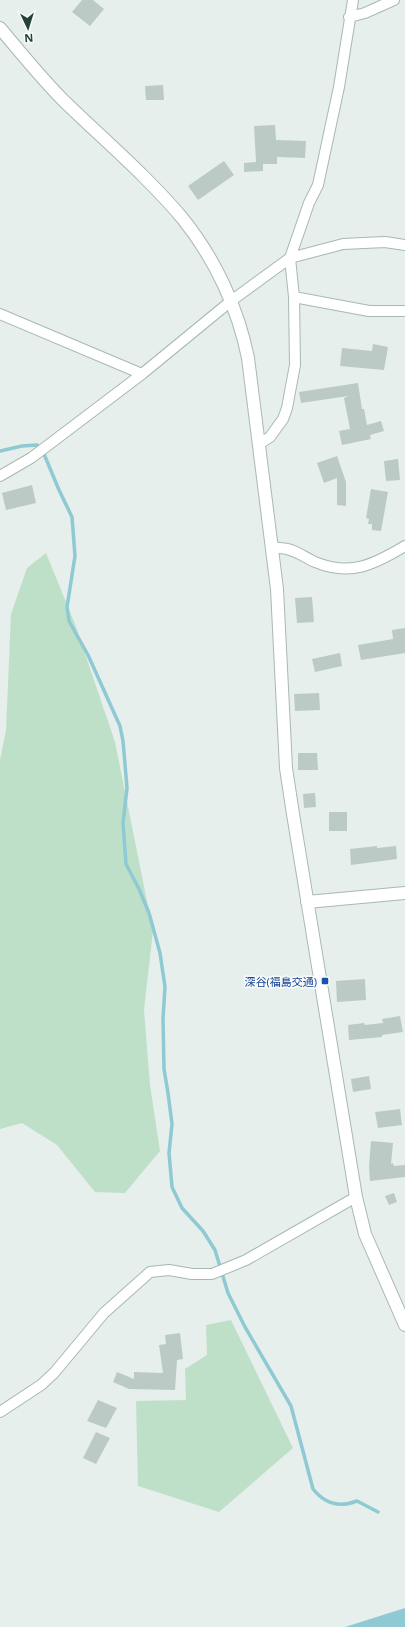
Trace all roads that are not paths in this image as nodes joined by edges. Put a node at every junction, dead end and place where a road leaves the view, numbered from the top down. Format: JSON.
{"nodes":[{"id":1,"x":353,"y":0,"type":"edge"},
{"id":2,"x":394,"y":0,"type":"edge"},
{"id":3,"x":350,"y":17,"type":"junction"},
{"id":4,"x":0,"y":28,"type":"edge"},
{"id":5,"x":405,"y":245,"type":"edge"},
{"id":6,"x":290,"y":258,"type":"junction"},
{"id":7,"x":294,"y":297,"type":"junction"},
{"id":8,"x":231,"y":301,"type":"junction"},
{"id":9,"x":405,"y":311,"type":"edge"},
{"id":10,"x":0,"y":314,"type":"edge"},
{"id":11,"x":142,"y":374,"type":"junction"},
{"id":12,"x":258,"y":444,"type":"junction"},
{"id":13,"x":0,"y":476,"type":"edge"},
{"id":14,"x":405,"y":546,"type":"edge"},
{"id":15,"x":272,"y":547,"type":"junction"},
{"id":16,"x":405,"y":893,"type":"edge"},
{"id":17,"x":307,"y":902,"type":"junction"},
{"id":18,"x":356,"y":1197,"type":"junction"},
{"id":19,"x":405,"y":1325,"type":"edge"},
{"id":20,"x":0,"y":1412,"type":"edge"}],
"edges":[{"from":1,"to":3,"type":"street"},
{"from":2,"to":3,"type":"street"},
{"from":3,"to":6,"type":"street"},
{"from":4,"to":8,"type":"street"},
{"from":5,"to":6,"type":"street"},
{"from":6,"to":7,"type":"street"},
{"from":6,"to":8,"type":"street"},
{"from":7,"to":9,"type":"street"},
{"from":7,"to":12,"type":"street"},
{"from":8,"to":11,"type":"street"},
{"from":8,"to":12,"type":"street"},
{"from":10,"to":11,"type":"street"},
{"from":11,"to":13,"type":"street"},
{"from":12,"to":15,"type":"street"},
{"from":14,"to":15,"type":"street"},
{"from":15,"to":17,"type":"street"},
{"from":16,"to":17,"type":"street"},
{"from":17,"to":18,"type":"street"},
{"from":18,"to":19,"type":"street"},
{"from":18,"to":20,"type":"street"}]}
